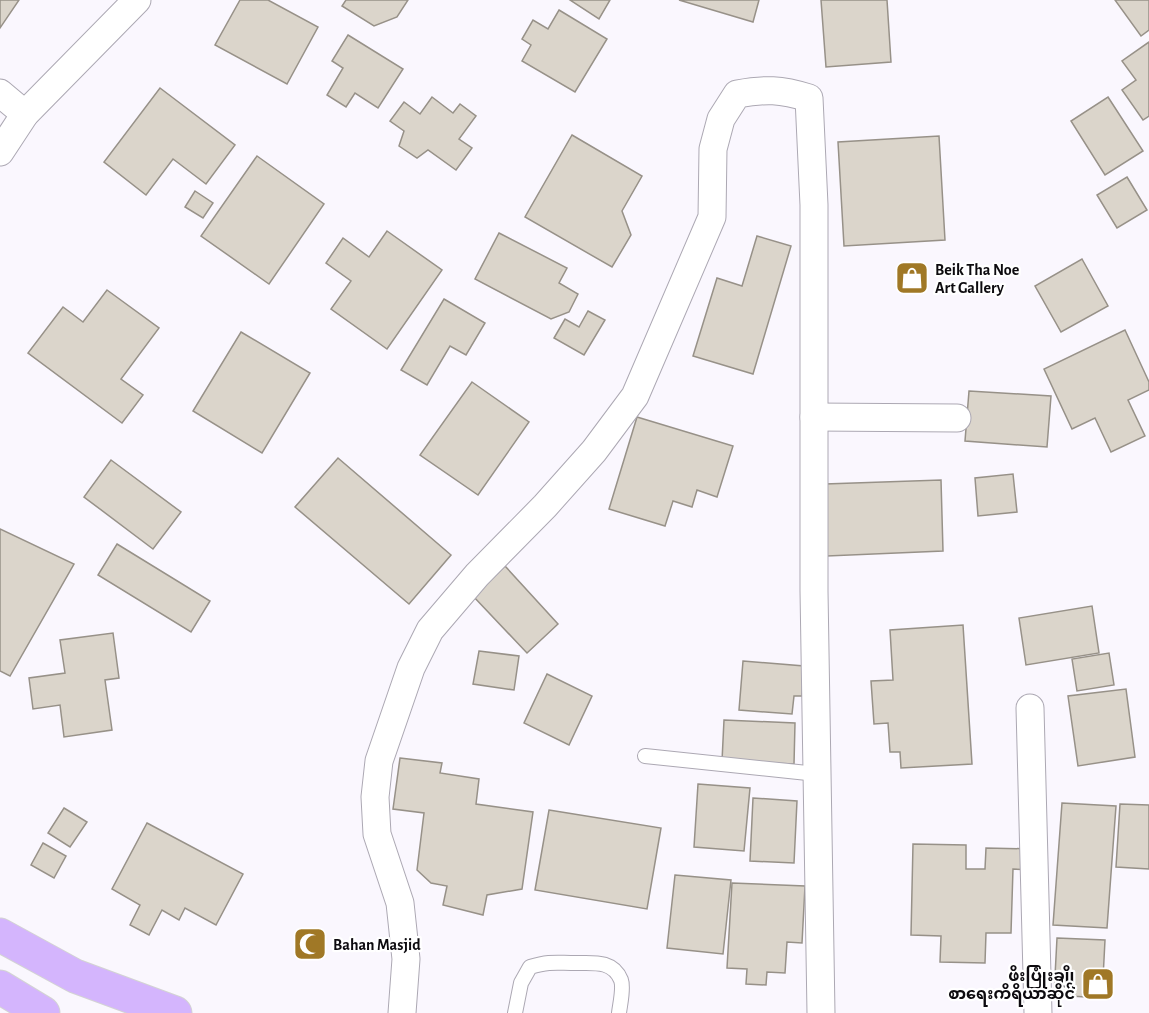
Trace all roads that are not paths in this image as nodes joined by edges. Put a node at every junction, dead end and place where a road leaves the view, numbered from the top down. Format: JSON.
{"nodes":[{"id":1,"x":133,"y":2,"type":"edge"},
{"id":2,"x":0,"y":93,"type":"edge"},
{"id":3,"x":25,"y":114,"type":"junction"},
{"id":4,"x":0,"y":152,"type":"edge"},
{"id":5,"x":814,"y":417,"type":"junction"},
{"id":6,"x":957,"y":418,"type":"dead end"},
{"id":7,"x":1030,"y":708,"type":"dead end"},
{"id":8,"x":645,"y":756,"type":"dead end"},
{"id":9,"x":817,"y":774,"type":"junction"},
{"id":10,"x":0,"y":935,"type":"edge"},
{"id":11,"x":0,"y":987,"type":"edge"},
{"id":12,"x":43,"y":1013,"type":"edge"},
{"id":13,"x":175,"y":1013,"type":"edge"},
{"id":14,"x":402,"y":1013,"type":"edge"},
{"id":15,"x":516,"y":1013,"type":"edge"},
{"id":16,"x":619,"y":1013,"type":"edge"},
{"id":17,"x":820,"y":1013,"type":"edge"},
{"id":18,"x":1038,"y":1013,"type":"edge"}],
"edges":[{"from":1,"to":3,"type":"street"},
{"from":2,"to":3,"type":"street"},
{"from":3,"to":4,"type":"street"},
{"from":5,"to":6,"type":"street"},
{"from":5,"to":9,"type":"street"},
{"from":5,"to":14,"type":"street"},
{"from":7,"to":18,"type":"street"},
{"from":8,"to":9,"type":"lane"},
{"from":9,"to":17,"type":"street"},
{"from":10,"to":13,"type":"main road"},
{"from":11,"to":12,"type":"main road"},
{"from":15,"to":16,"type":"lane"}]}
